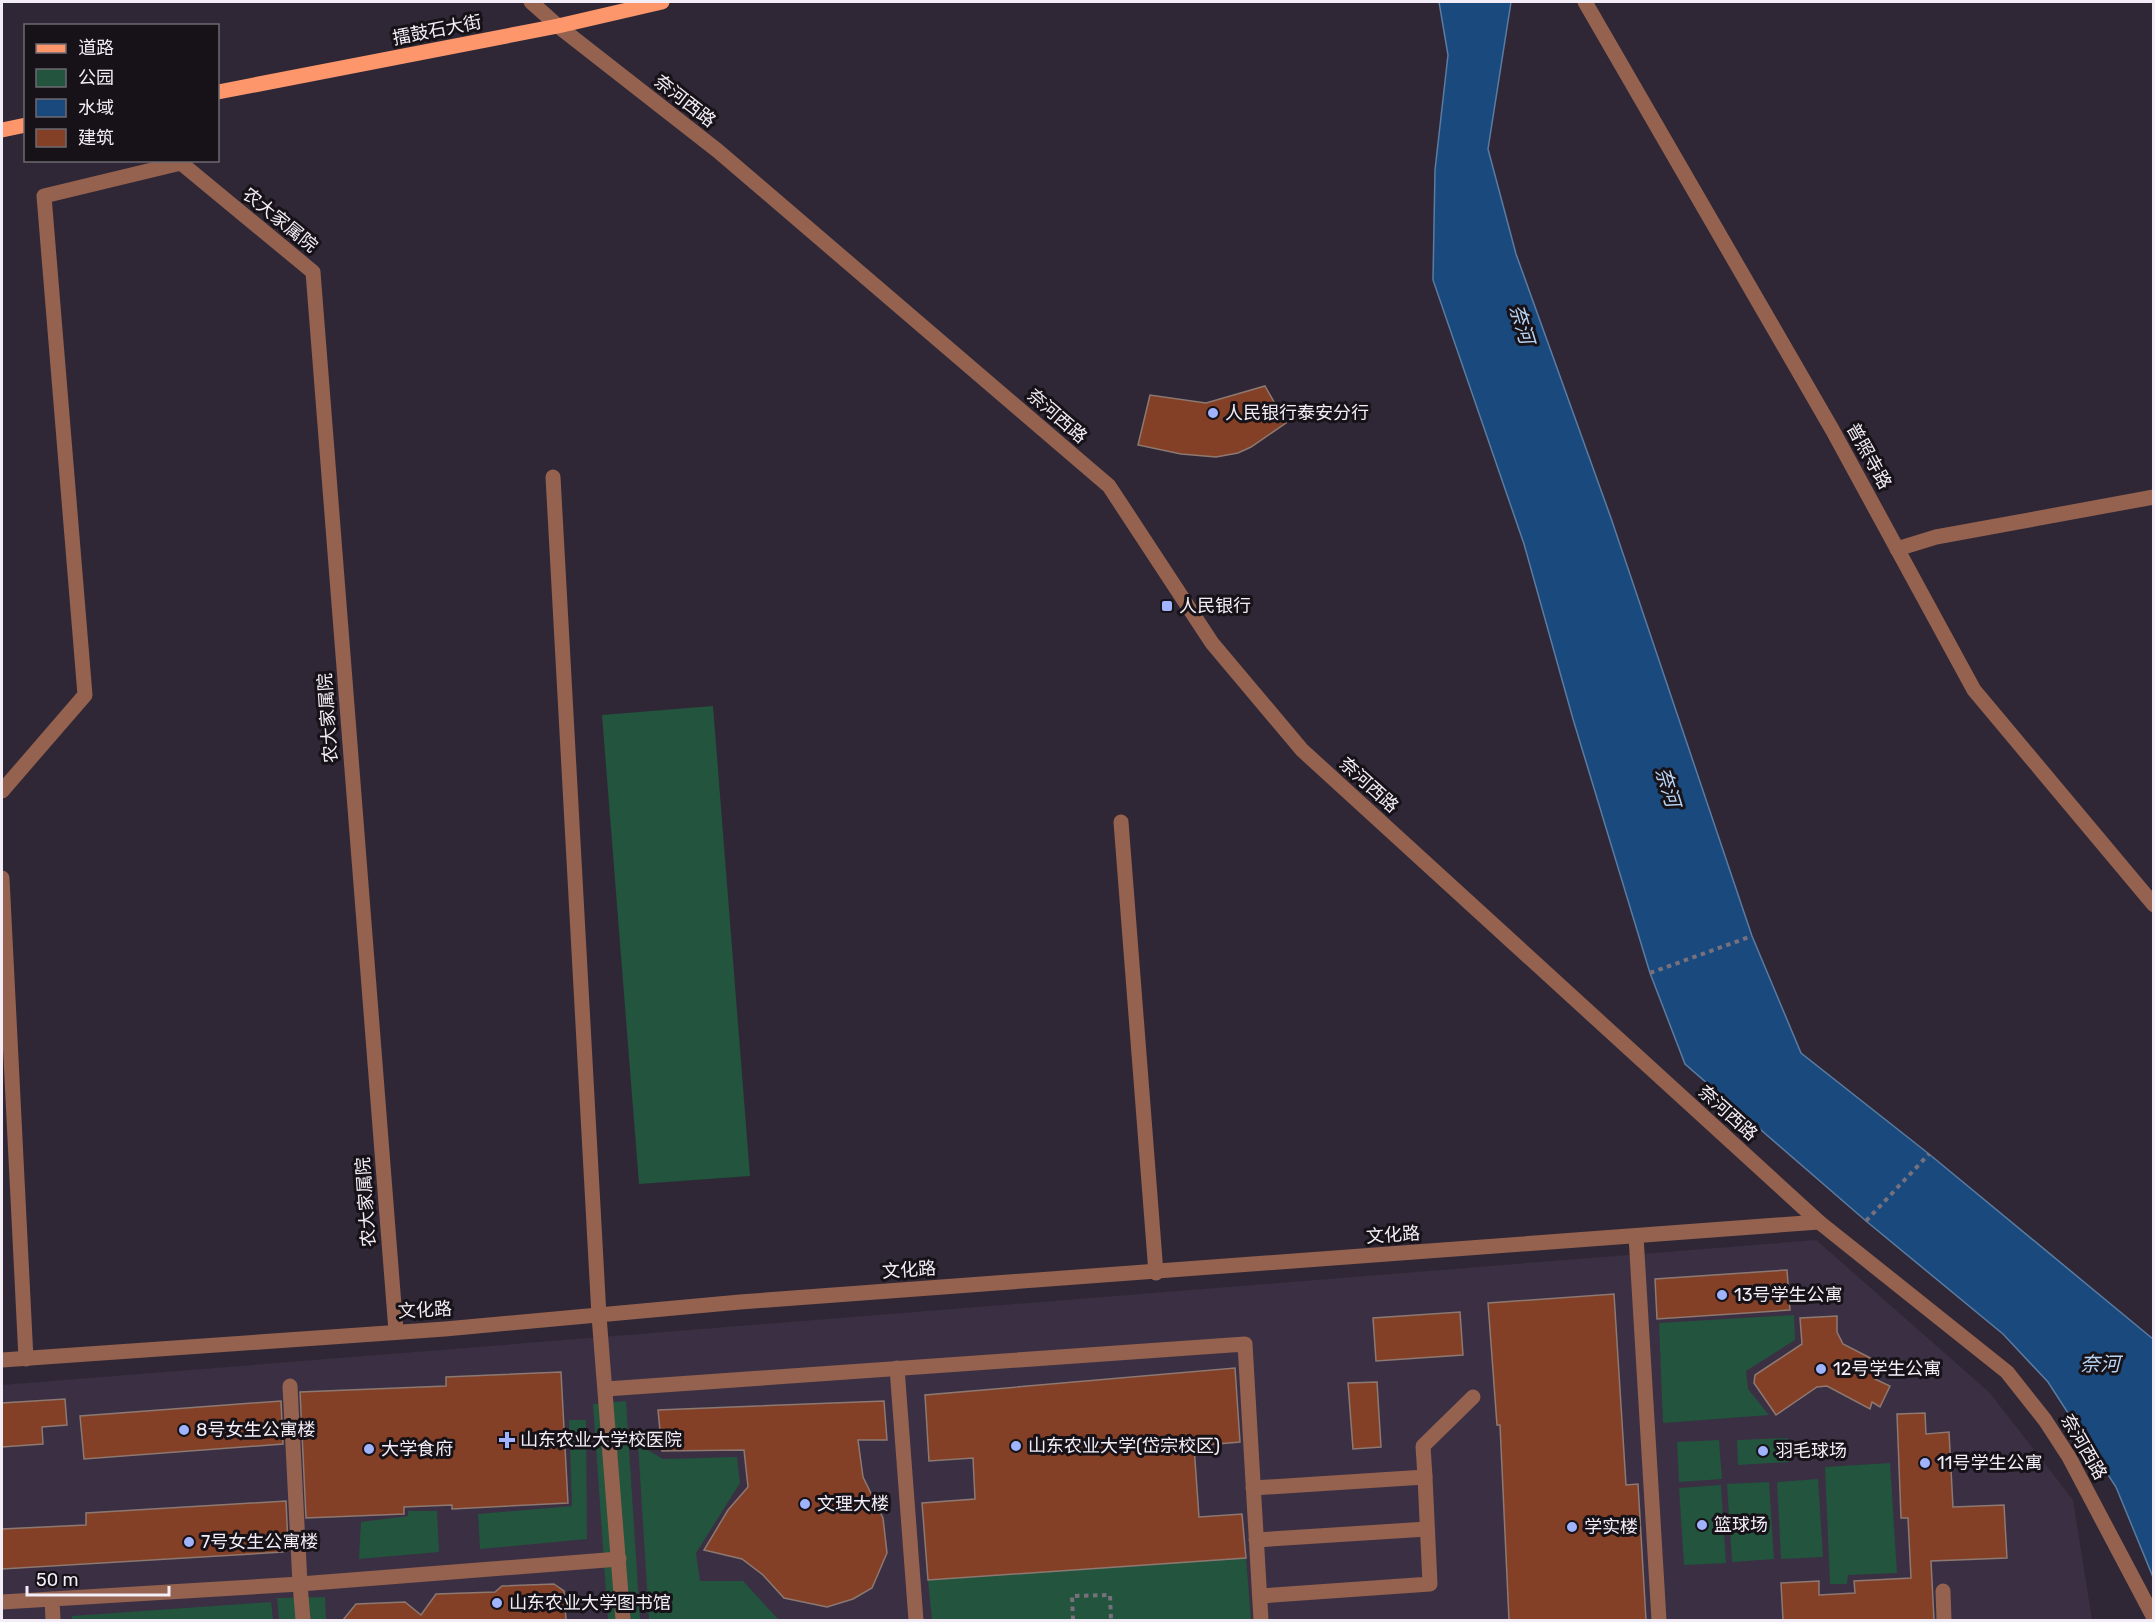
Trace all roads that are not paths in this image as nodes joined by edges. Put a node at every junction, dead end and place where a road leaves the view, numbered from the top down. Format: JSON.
{"nodes":[{"id":1,"x":531,"y":2,"type":"edge"},
{"id":2,"x":662,"y":2,"type":"edge"},
{"id":3,"x":1585,"y":2,"type":"edge"},
{"id":4,"x":558,"y":26,"type":"junction"},
{"id":5,"x":219,"y":92,"type":"edge"},
{"id":6,"x":24,"y":125,"type":"edge"},
{"id":7,"x":2,"y":130,"type":"edge"},
{"id":8,"x":553,"y":477,"type":"dead end"},
{"id":9,"x":2154,"y":497,"type":"edge"},
{"id":10,"x":1897,"y":549,"type":"junction"},
{"id":11,"x":2,"y":791,"type":"edge"},
{"id":12,"x":1121,"y":822,"type":"dead end"},
{"id":13,"x":2,"y":878,"type":"edge"},
{"id":14,"x":2154,"y":905,"type":"edge"},
{"id":15,"x":1819,"y":1222,"type":"junction"},
{"id":16,"x":1636,"y":1236,"type":"junction"},
{"id":17,"x":1156,"y":1273,"type":"junction"},
{"id":18,"x":599,"y":1316,"type":"junction"},
{"id":19,"x":396,"y":1331,"type":"junction"},
{"id":20,"x":26,"y":1359,"type":"junction"},
{"id":21,"x":2,"y":1360,"type":"edge"},
{"id":22,"x":897,"y":1368,"type":"junction"},
{"id":23,"x":290,"y":1386,"type":"dead end"},
{"id":24,"x":606,"y":1389,"type":"junction"},
{"id":25,"x":1473,"y":1397,"type":"dead end"},
{"id":26,"x":1425,"y":1477,"type":"junction"},
{"id":27,"x":1253,"y":1488,"type":"junction"},
{"id":28,"x":1427,"y":1529,"type":"junction"},
{"id":29,"x":1256,"y":1540,"type":"junction"},
{"id":30,"x":619,"y":1559,"type":"junction"},
{"id":31,"x":300,"y":1584,"type":"junction"},
{"id":32,"x":1943,"y":1591,"type":"dead end"},
{"id":33,"x":1260,"y":1596,"type":"junction"},
{"id":34,"x":51,"y":1599,"type":"junction"},
{"id":35,"x":2,"y":1602,"type":"edge"},
{"id":36,"x":2154,"y":1618,"type":"edge"},
{"id":37,"x":53,"y":1620,"type":"edge"},
{"id":38,"x":303,"y":1620,"type":"edge"},
{"id":39,"x":623,"y":1620,"type":"edge"},
{"id":40,"x":916,"y":1620,"type":"edge"},
{"id":41,"x":1262,"y":1620,"type":"edge"},
{"id":42,"x":1659,"y":1620,"type":"edge"},
{"id":43,"x":1944,"y":1620,"type":"edge"}],
"edges":[{"from":1,"to":4,"type":"street","name":"奈河西路"},
{"from":2,"to":4,"type":"main road","name":"擂鼓石大街"},
{"from":3,"to":10,"type":"street","name":"普照寺路"},
{"from":4,"to":5,"type":"main road","name":"擂鼓石大街"},
{"from":4,"to":15,"type":"street","name":"奈河西路"},
{"from":6,"to":7,"type":"main road"},
{"from":8,"to":18,"type":"street"},
{"from":9,"to":10,"type":"street"},
{"from":10,"to":14,"type":"street","name":"普照寺路"},
{"from":11,"to":19,"type":"street","name":"农大家属院"},
{"from":12,"to":17,"type":"street"},
{"from":13,"to":20,"type":"street"},
{"from":15,"to":16,"type":"street","name":"文化路"},
{"from":15,"to":36,"type":"street","name":"奈河西路"},
{"from":16,"to":17,"type":"street","name":"文化路"},
{"from":16,"to":42,"type":"street"},
{"from":17,"to":18,"type":"street","name":"文化路"},
{"from":18,"to":19,"type":"street","name":"文化路"},
{"from":18,"to":24,"type":"street"},
{"from":19,"to":20,"type":"street","name":"文化路"},
{"from":20,"to":21,"type":"street","name":"文化路"},
{"from":22,"to":24,"type":"street"},
{"from":22,"to":27,"type":"street"},
{"from":22,"to":40,"type":"street"},
{"from":23,"to":31,"type":"street"},
{"from":24,"to":30,"type":"street"},
{"from":25,"to":26,"type":"street"},
{"from":26,"to":27,"type":"street"},
{"from":26,"to":28,"type":"street"},
{"from":27,"to":29,"type":"street"},
{"from":28,"to":29,"type":"street"},
{"from":28,"to":33,"type":"street"},
{"from":29,"to":33,"type":"street"},
{"from":30,"to":31,"type":"street"},
{"from":30,"to":39,"type":"street"},
{"from":31,"to":34,"type":"street"},
{"from":31,"to":38,"type":"street"},
{"from":32,"to":43,"type":"street"},
{"from":33,"to":41,"type":"street"},
{"from":34,"to":35,"type":"street"},
{"from":34,"to":37,"type":"street"}]}
